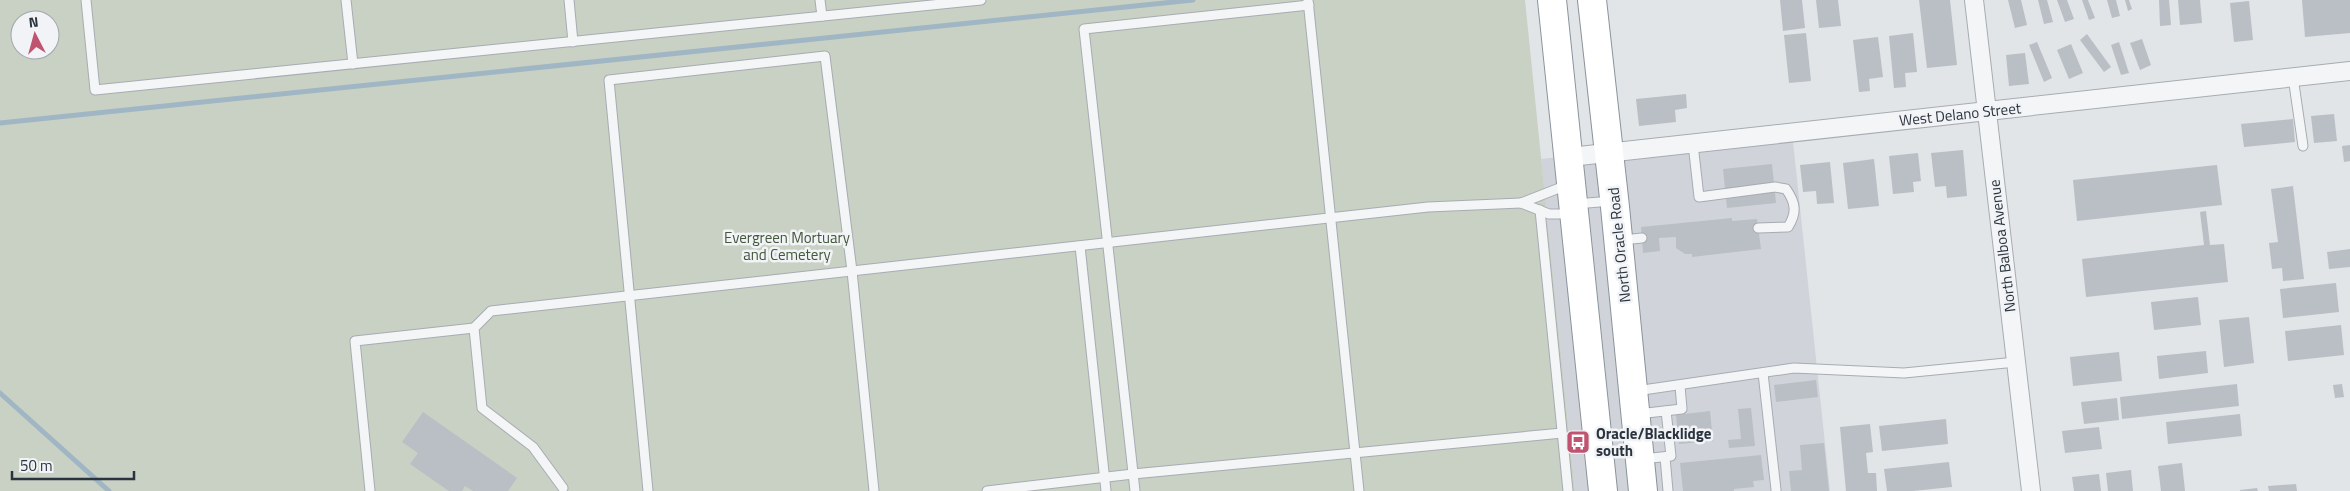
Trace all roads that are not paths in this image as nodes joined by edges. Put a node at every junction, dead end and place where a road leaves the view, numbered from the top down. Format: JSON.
{"nodes":[{"id":1,"x":86,"y":0,"type":"edge"},
{"id":2,"x":346,"y":0,"type":"edge"},
{"id":3,"x":569,"y":0,"type":"edge"},
{"id":4,"x":820,"y":0,"type":"edge"},
{"id":5,"x":981,"y":0,"type":"edge"},
{"id":6,"x":1552,"y":0,"type":"edge"},
{"id":7,"x":1592,"y":0,"type":"edge"},
{"id":8,"x":1974,"y":0,"type":"edge"},
{"id":9,"x":1309,"y":2,"type":"edge"},
{"id":10,"x":822,"y":16,"type":"junction"},
{"id":11,"x":572,"y":42,"type":"junction"},
{"id":12,"x":353,"y":64,"type":"junction"},
{"id":13,"x":2350,"y":71,"type":"edge"},
{"id":14,"x":2293,"y":77,"type":"junction"},
{"id":15,"x":1986,"y":111,"type":"junction"},
{"id":16,"x":1693,"y":144,"type":"junction"},
{"id":17,"x":2303,"y":146,"type":"dead end"},
{"id":18,"x":1610,"y":153,"type":"junction"},
{"id":19,"x":1573,"y":190,"type":"junction"},
{"id":20,"x":1614,"y":200,"type":"junction"},
{"id":21,"x":1521,"y":203,"type":"junction"},
{"id":22,"x":1540,"y":210,"type":"junction"},
{"id":23,"x":1330,"y":218,"type":"junction"},
{"id":24,"x":1758,"y":228,"type":"dead end"},
{"id":25,"x":1109,"y":242,"type":"junction"},
{"id":26,"x":1080,"y":246,"type":"junction"},
{"id":27,"x":852,"y":271,"type":"junction"},
{"id":28,"x":628,"y":296,"type":"junction"},
{"id":29,"x":474,"y":328,"type":"junction"},
{"id":30,"x":2016,"y":362,"type":"junction"},
{"id":31,"x":1763,"y":373,"type":"junction"},
{"id":32,"x":1680,"y":386,"type":"junction"},
{"id":33,"x":1634,"y":403,"type":"junction"},
{"id":34,"x":1666,"y":411,"type":"junction"},
{"id":35,"x":1562,"y":433,"type":"junction"},
{"id":36,"x":1355,"y":453,"type":"junction"},
{"id":37,"x":1652,"y":458,"type":"junction"},
{"id":38,"x":1133,"y":474,"type":"junction"},
{"id":39,"x":1104,"y":477,"type":"junction"},
{"id":40,"x":563,"y":488,"type":"dead end"},
{"id":41,"x":1776,"y":490,"type":"dead end"},
{"id":42,"x":370,"y":491,"type":"edge"},
{"id":43,"x":648,"y":491,"type":"edge"},
{"id":44,"x":874,"y":491,"type":"edge"},
{"id":45,"x":987,"y":491,"type":"edge"},
{"id":46,"x":1106,"y":491,"type":"edge"},
{"id":47,"x":1135,"y":491,"type":"edge"},
{"id":48,"x":1359,"y":491,"type":"edge"},
{"id":49,"x":1568,"y":491,"type":"edge"},
{"id":50,"x":1603,"y":491,"type":"edge"},
{"id":51,"x":1643,"y":491,"type":"edge"},
{"id":52,"x":1668,"y":491,"type":"edge"},
{"id":53,"x":2031,"y":491,"type":"edge"}],
"edges":[{"from":1,"to":12,"type":"lane"},
{"from":2,"to":12,"type":"lane"},
{"from":3,"to":11,"type":"lane"},
{"from":4,"to":10,"type":"lane"},
{"from":5,"to":10,"type":"lane"},
{"from":6,"to":19,"type":"highway"},
{"from":7,"to":18,"type":"highway","name":"North Oracle Road"},
{"from":8,"to":15,"type":"street","name":"North Balboa Avenue"},
{"from":9,"to":23,"type":"lane"},
{"from":9,"to":25,"type":"lane"},
{"from":10,"to":11,"type":"lane"},
{"from":11,"to":12,"type":"lane"},
{"from":13,"to":14,"type":"street","name":"West Delano Street"},
{"from":14,"to":15,"type":"street","name":"West Delano Street"},
{"from":14,"to":17,"type":"lane"},
{"from":15,"to":16,"type":"street","name":"West Delano Street"},
{"from":15,"to":30,"type":"street","name":"North Balboa Avenue"},
{"from":16,"to":18,"type":"street","name":"West Delano Street"},
{"from":16,"to":24,"type":"lane"},
{"from":18,"to":19,"type":"street","name":"West Delano Street"},
{"from":18,"to":20,"type":"highway","name":"North Oracle Road"},
{"from":19,"to":20,"type":"lane"},
{"from":19,"to":21,"type":"lane"},
{"from":19,"to":22,"type":"lane"},
{"from":19,"to":50,"type":"highway"},
{"from":20,"to":33,"type":"highway","name":"North Oracle Road"},
{"from":21,"to":22,"type":"lane"},
{"from":21,"to":23,"type":"lane"},
{"from":22,"to":35,"type":"lane"},
{"from":23,"to":25,"type":"lane"},
{"from":23,"to":36,"type":"lane"},
{"from":25,"to":26,"type":"lane"},
{"from":25,"to":38,"type":"lane"},
{"from":26,"to":27,"type":"lane"},
{"from":26,"to":39,"type":"lane"},
{"from":27,"to":28,"type":"lane"},
{"from":27,"to":28,"type":"lane"},
{"from":27,"to":44,"type":"lane"},
{"from":28,"to":29,"type":"lane"},
{"from":28,"to":43,"type":"lane"},
{"from":29,"to":40,"type":"lane"},
{"from":29,"to":42,"type":"lane"},
{"from":30,"to":31,"type":"lane"},
{"from":30,"to":53,"type":"street","name":"North Balboa Avenue"},
{"from":31,"to":32,"type":"lane"},
{"from":31,"to":41,"type":"lane"},
{"from":32,"to":33,"type":"lane"},
{"from":32,"to":34,"type":"lane"},
{"from":33,"to":34,"type":"lane"},
{"from":33,"to":37,"type":"highway","name":"North Oracle Road"},
{"from":34,"to":37,"type":"lane"},
{"from":35,"to":36,"type":"lane"},
{"from":35,"to":49,"type":"lane"},
{"from":36,"to":38,"type":"lane"},
{"from":36,"to":48,"type":"lane"},
{"from":37,"to":51,"type":"highway","name":"North Oracle Road"},
{"from":37,"to":52,"type":"lane"},
{"from":38,"to":39,"type":"lane"},
{"from":38,"to":47,"type":"lane"},
{"from":39,"to":45,"type":"lane"},
{"from":39,"to":46,"type":"lane"}]}
